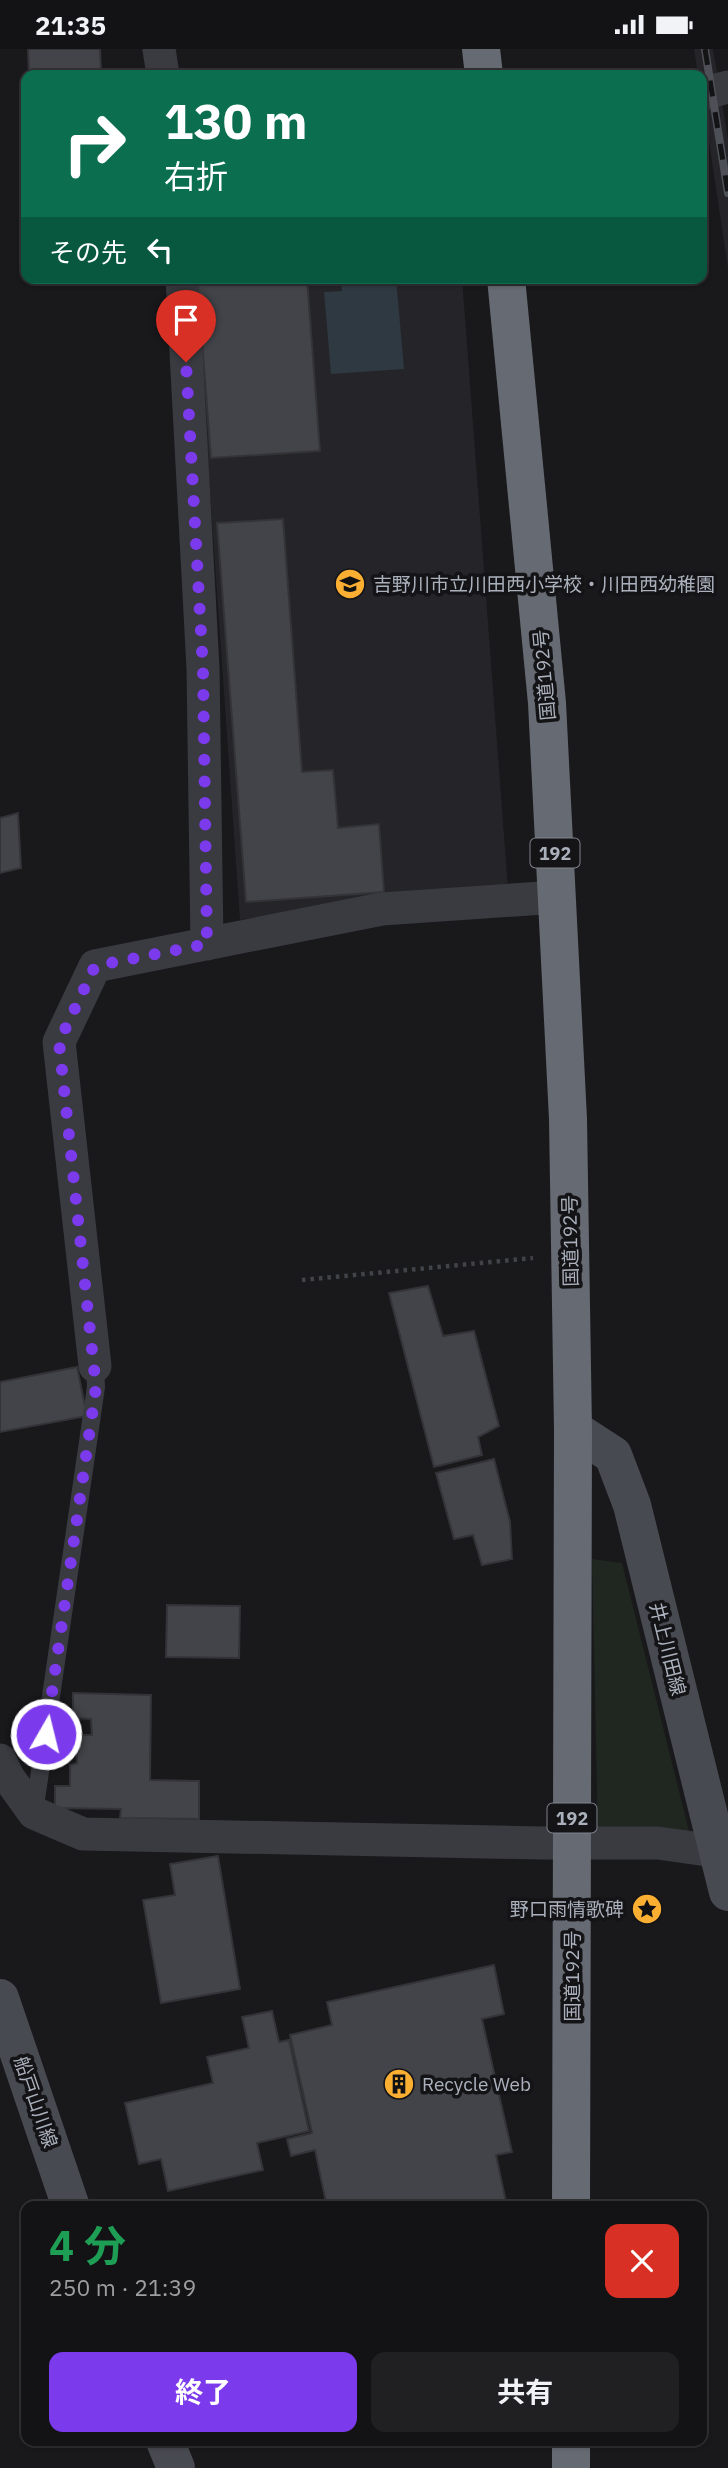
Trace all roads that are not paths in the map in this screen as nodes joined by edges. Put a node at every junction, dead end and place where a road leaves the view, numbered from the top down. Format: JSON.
{"nodes":[{"id":1,"x":159,"y":49,"type":"edge"},
{"id":2,"x":481,"y":49,"type":"edge"},
{"id":3,"x":162,"y":70,"type":"edge"},
{"id":4,"x":483,"y":70,"type":"edge"},
{"id":5,"x":728,"y":87,"type":"edge"},
{"id":6,"x":707,"y":92,"type":"edge"},
{"id":7,"x":182,"y":284,"type":"edge"},
{"id":8,"x":507,"y":284,"type":"edge"},
{"id":9,"x":557,"y":897,"type":"junction"},
{"id":10,"x":207,"y":944,"type":"junction"},
{"id":11,"x":95,"y":1366,"type":"joint"},
{"id":12,"x":573,"y":1429,"type":"junction"},
{"id":13,"x":0,"y":1760,"type":"edge"},
{"id":14,"x":34,"y":1813,"type":"junction"},
{"id":15,"x":572,"y":1844,"type":"junction"},
{"id":16,"x":723,"y":1853,"type":"edge"},
{"id":17,"x":728,"y":1892,"type":"edge"},
{"id":18,"x":0,"y":1998,"type":"edge"},
{"id":19,"x":69,"y":2201,"type":"edge"},
{"id":20,"x":571,"y":2201,"type":"edge"},
{"id":21,"x":167,"y":2446,"type":"edge"},
{"id":22,"x":571,"y":2446,"type":"edge"},
{"id":23,"x":176,"y":2468,"type":"edge"},
{"id":24,"x":571,"y":2468,"type":"edge"}],
"edges":[{"from":1,"to":3,"type":"street"},
{"from":2,"to":4,"type":"highway"},
{"from":5,"to":6,"type":"street"},
{"from":7,"to":10,"type":"street"},
{"from":8,"to":9,"type":"highway","name":"国道192号","number":"192"},
{"from":9,"to":10,"type":"street"},
{"from":9,"to":12,"type":"highway","name":"国道192号","number":"192"},
{"from":10,"to":11,"type":"street"},
{"from":11,"to":14,"type":"lane"},
{"from":12,"to":15,"type":"highway","name":"国道192号","number":"192"},
{"from":12,"to":16,"type":"main road","name":"井上川田線"},
{"from":13,"to":14,"type":"street"},
{"from":14,"to":15,"type":"street"},
{"from":15,"to":16,"type":"street"},
{"from":15,"to":20,"type":"highway","name":"国道192号","number":"192"},
{"from":16,"to":17,"type":"main road","name":"井上川田線"},
{"from":18,"to":19,"type":"main road","name":"船戸山川線"},
{"from":21,"to":23,"type":"main road"},
{"from":22,"to":24,"type":"highway"}]}
